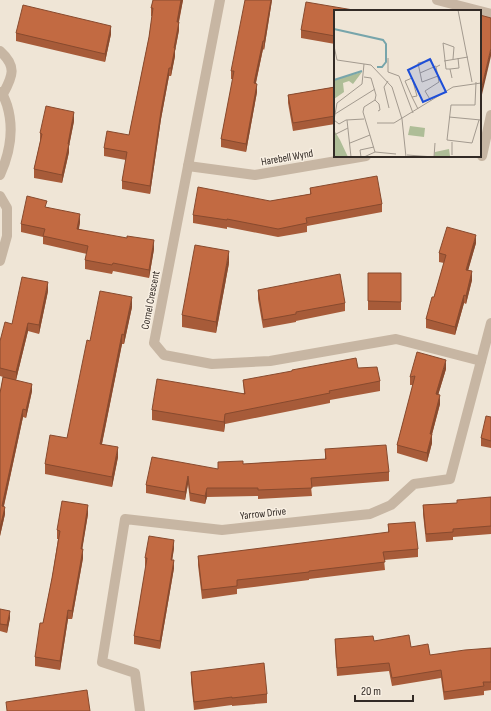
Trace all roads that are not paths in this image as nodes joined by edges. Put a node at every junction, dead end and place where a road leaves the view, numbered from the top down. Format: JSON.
{"nodes":[{"id":1,"x":220,"y":0,"type":"edge"},
{"id":2,"x":437,"y":0,"type":"edge"},
{"id":3,"x":476,"y":10,"type":"edge"},
{"id":4,"x":481,"y":11,"type":"edge"},
{"id":5,"x":491,"y":14,"type":"edge"},
{"id":6,"x":0,"y":51,"type":"edge"},
{"id":7,"x":2,"y":93,"type":"edge"},
{"id":8,"x":491,"y":115,"type":"edge"},
{"id":9,"x":360,"y":157,"type":"edge"},
{"id":10,"x":484,"y":157,"type":"edge"},
{"id":11,"x":188,"y":166,"type":"junction"},
{"id":12,"x":0,"y":175,"type":"edge"},
{"id":13,"x":0,"y":196,"type":"edge"},
{"id":14,"x":0,"y":261,"type":"edge"},
{"id":15,"x":491,"y":323,"type":"edge"},
{"id":16,"x":481,"y":361,"type":"junction"},
{"id":17,"x":140,"y":711,"type":"edge"}],
"edges":[{"from":1,"to":11,"type":"street","name":"Cornel Crescent"},
{"from":2,"to":3,"type":"street"},
{"from":4,"to":5,"type":"street"},
{"from":6,"to":7,"type":"street"},
{"from":7,"to":12,"type":"street"},
{"from":8,"to":10,"type":"street"},
{"from":9,"to":11,"type":"street","name":"Harebell Wynd"},
{"from":11,"to":16,"type":"street","name":"Cornel Crescent"},
{"from":13,"to":14,"type":"street"},
{"from":15,"to":16,"type":"street","name":"Yarrow Drive"},
{"from":16,"to":17,"type":"street","name":"Yarrow Drive"}]}
